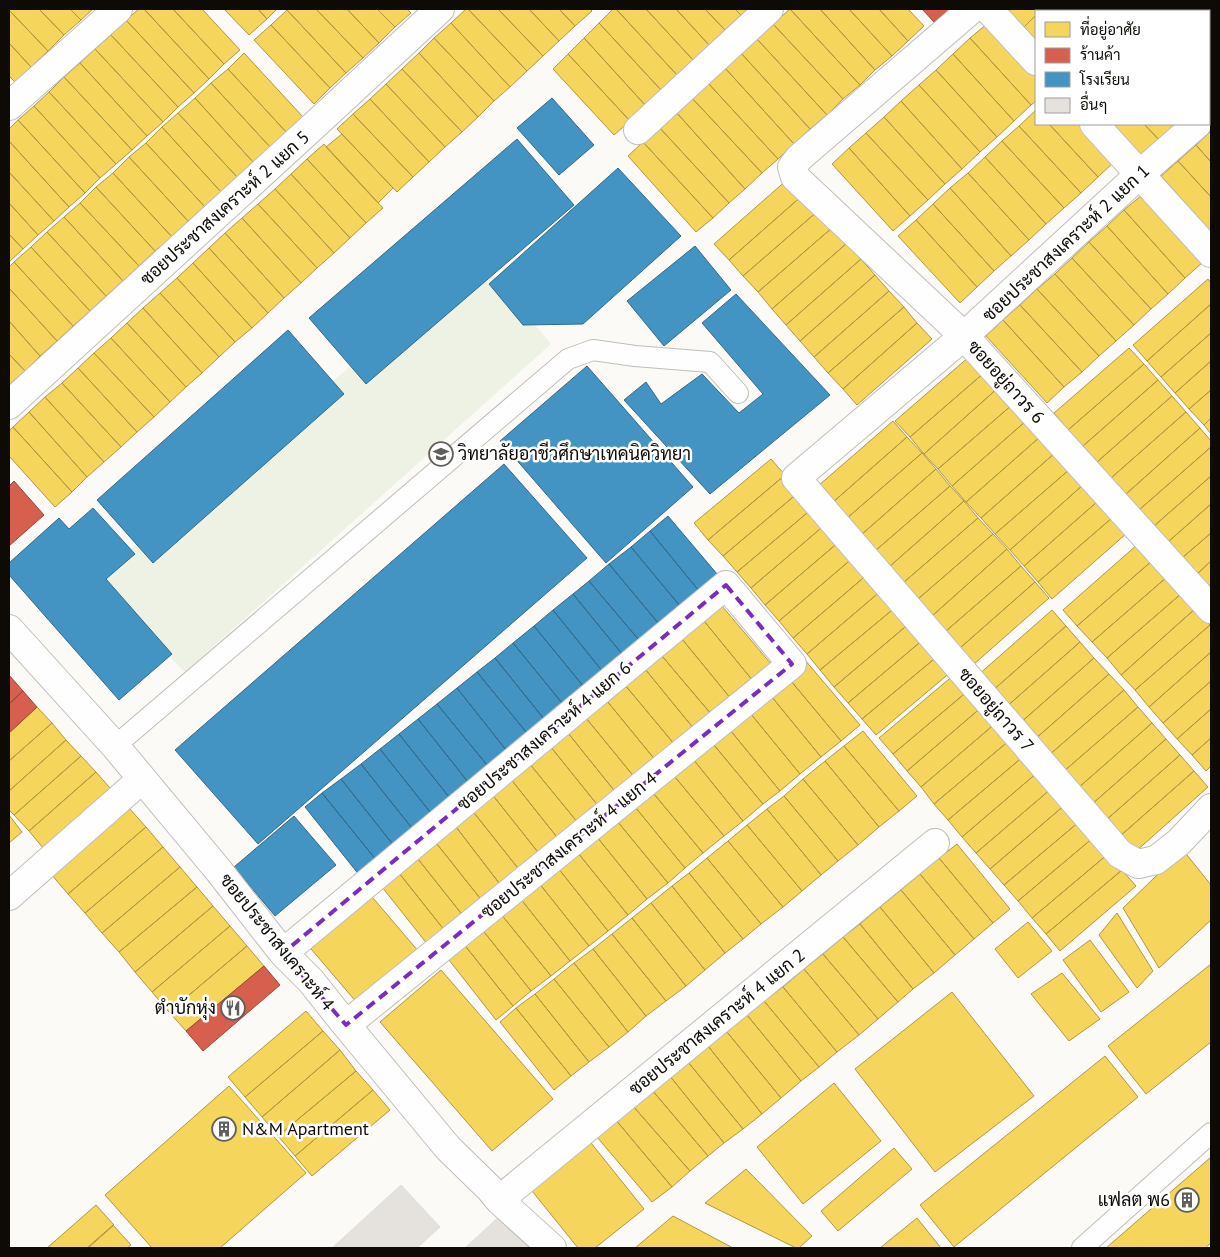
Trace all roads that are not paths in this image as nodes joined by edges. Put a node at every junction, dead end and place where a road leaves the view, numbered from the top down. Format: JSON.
{"nodes":[{"id":1,"x":118,"y":9,"type":"edge"},
{"id":2,"x":440,"y":9,"type":"edge"},
{"id":3,"x":769,"y":9,"type":"edge"},
{"id":4,"x":972,"y":9,"type":"edge"},
{"id":5,"x":988,"y":9,"type":"edge"},
{"id":6,"x":1035,"y":60,"type":"edge"},
{"id":7,"x":9,"y":106,"type":"edge"},
{"id":8,"x":1095,"y":125,"type":"edge"},
{"id":9,"x":1196,"y":125,"type":"edge"},
{"id":10,"x":638,"y":130,"type":"dead end"},
{"id":11,"x":1140,"y":174,"type":"junction"},
{"id":12,"x":1211,"y":253,"type":"edge"},
{"id":13,"x":964,"y":336,"type":"junction"},
{"id":14,"x":738,"y":393,"type":"dead end"},
{"id":15,"x":9,"y":405,"type":"edge"},
{"id":16,"x":796,"y":478,"type":"joint"},
{"id":17,"x":1211,"y":608,"type":"edge"},
{"id":18,"x":9,"y":629,"type":"edge"},
{"id":19,"x":792,"y":664,"type":"joint"},
{"id":20,"x":115,"y":746,"type":"junction"},
{"id":21,"x":142,"y":779,"type":"junction"},
{"id":22,"x":1211,"y":808,"type":"edge"},
{"id":23,"x":935,"y":843,"type":"dead end"},
{"id":24,"x":9,"y":896,"type":"edge"},
{"id":25,"x":283,"y":953,"type":"junction"},
{"id":26,"x":346,"y":1026,"type":"junction"},
{"id":27,"x":1211,"y":1133,"type":"edge"},
{"id":28,"x":499,"y":1200,"type":"junction"},
{"id":29,"x":552,"y":1248,"type":"edge"},
{"id":30,"x":1082,"y":1248,"type":"edge"}],
"edges":[{"from":1,"to":7,"type":"street"},
{"from":2,"to":15,"type":"street","name":"ซอยประชาสงเคราะห์ 2 แยก 5"},
{"from":3,"to":10,"type":"street"},
{"from":4,"to":13,"type":"street","name":"ซอยอยู่ถาวร 6"},
{"from":5,"to":6,"type":"street"},
{"from":8,"to":11,"type":"street"},
{"from":9,"to":11,"type":"street","name":"ซอยประชาสงเคราะห์ 2 แยก 1"},
{"from":11,"to":12,"type":"street"},
{"from":11,"to":13,"type":"street","name":"ซอยประชาสงเคราะห์ 2 แยก 1"},
{"from":13,"to":16,"type":"street","name":"ซอยประชาสงเคราะห์ 2 แยก 1"},
{"from":13,"to":17,"type":"street","name":"ซอยอยู่ถาวร 6"},
{"from":14,"to":20,"type":"lane"},
{"from":16,"to":22,"type":"street","name":"ซอยอยู่ถาวร 7"},
{"from":18,"to":20,"type":"street","name":"ซอยประชาสงเคราะห์ 4"},
{"from":19,"to":25,"type":"street","name":"ซอยประชาสงเคราะห์ 4 แยก 6"},
{"from":19,"to":26,"type":"street","name":"ซอยประชาสงเคราะห์ 4 แยก 4"},
{"from":20,"to":21,"type":"street","name":"ซอยประชาสงเคราะห์ 4"},
{"from":21,"to":24,"type":"street"},
{"from":21,"to":25,"type":"street","name":"ซอยประชาสงเคราะห์ 4"},
{"from":23,"to":28,"type":"street","name":"ซอยประชาสงเคราะห์ 4 แยก 2"},
{"from":25,"to":26,"type":"street","name":"ซอยประชาสงเคราะห์ 4"},
{"from":26,"to":28,"type":"street","name":"ซอยประชาสงเคราะห์ 4"},
{"from":27,"to":30,"type":"lane"},
{"from":28,"to":29,"type":"street","name":"ซอยประชาสงเคราะห์ 4"}]}
